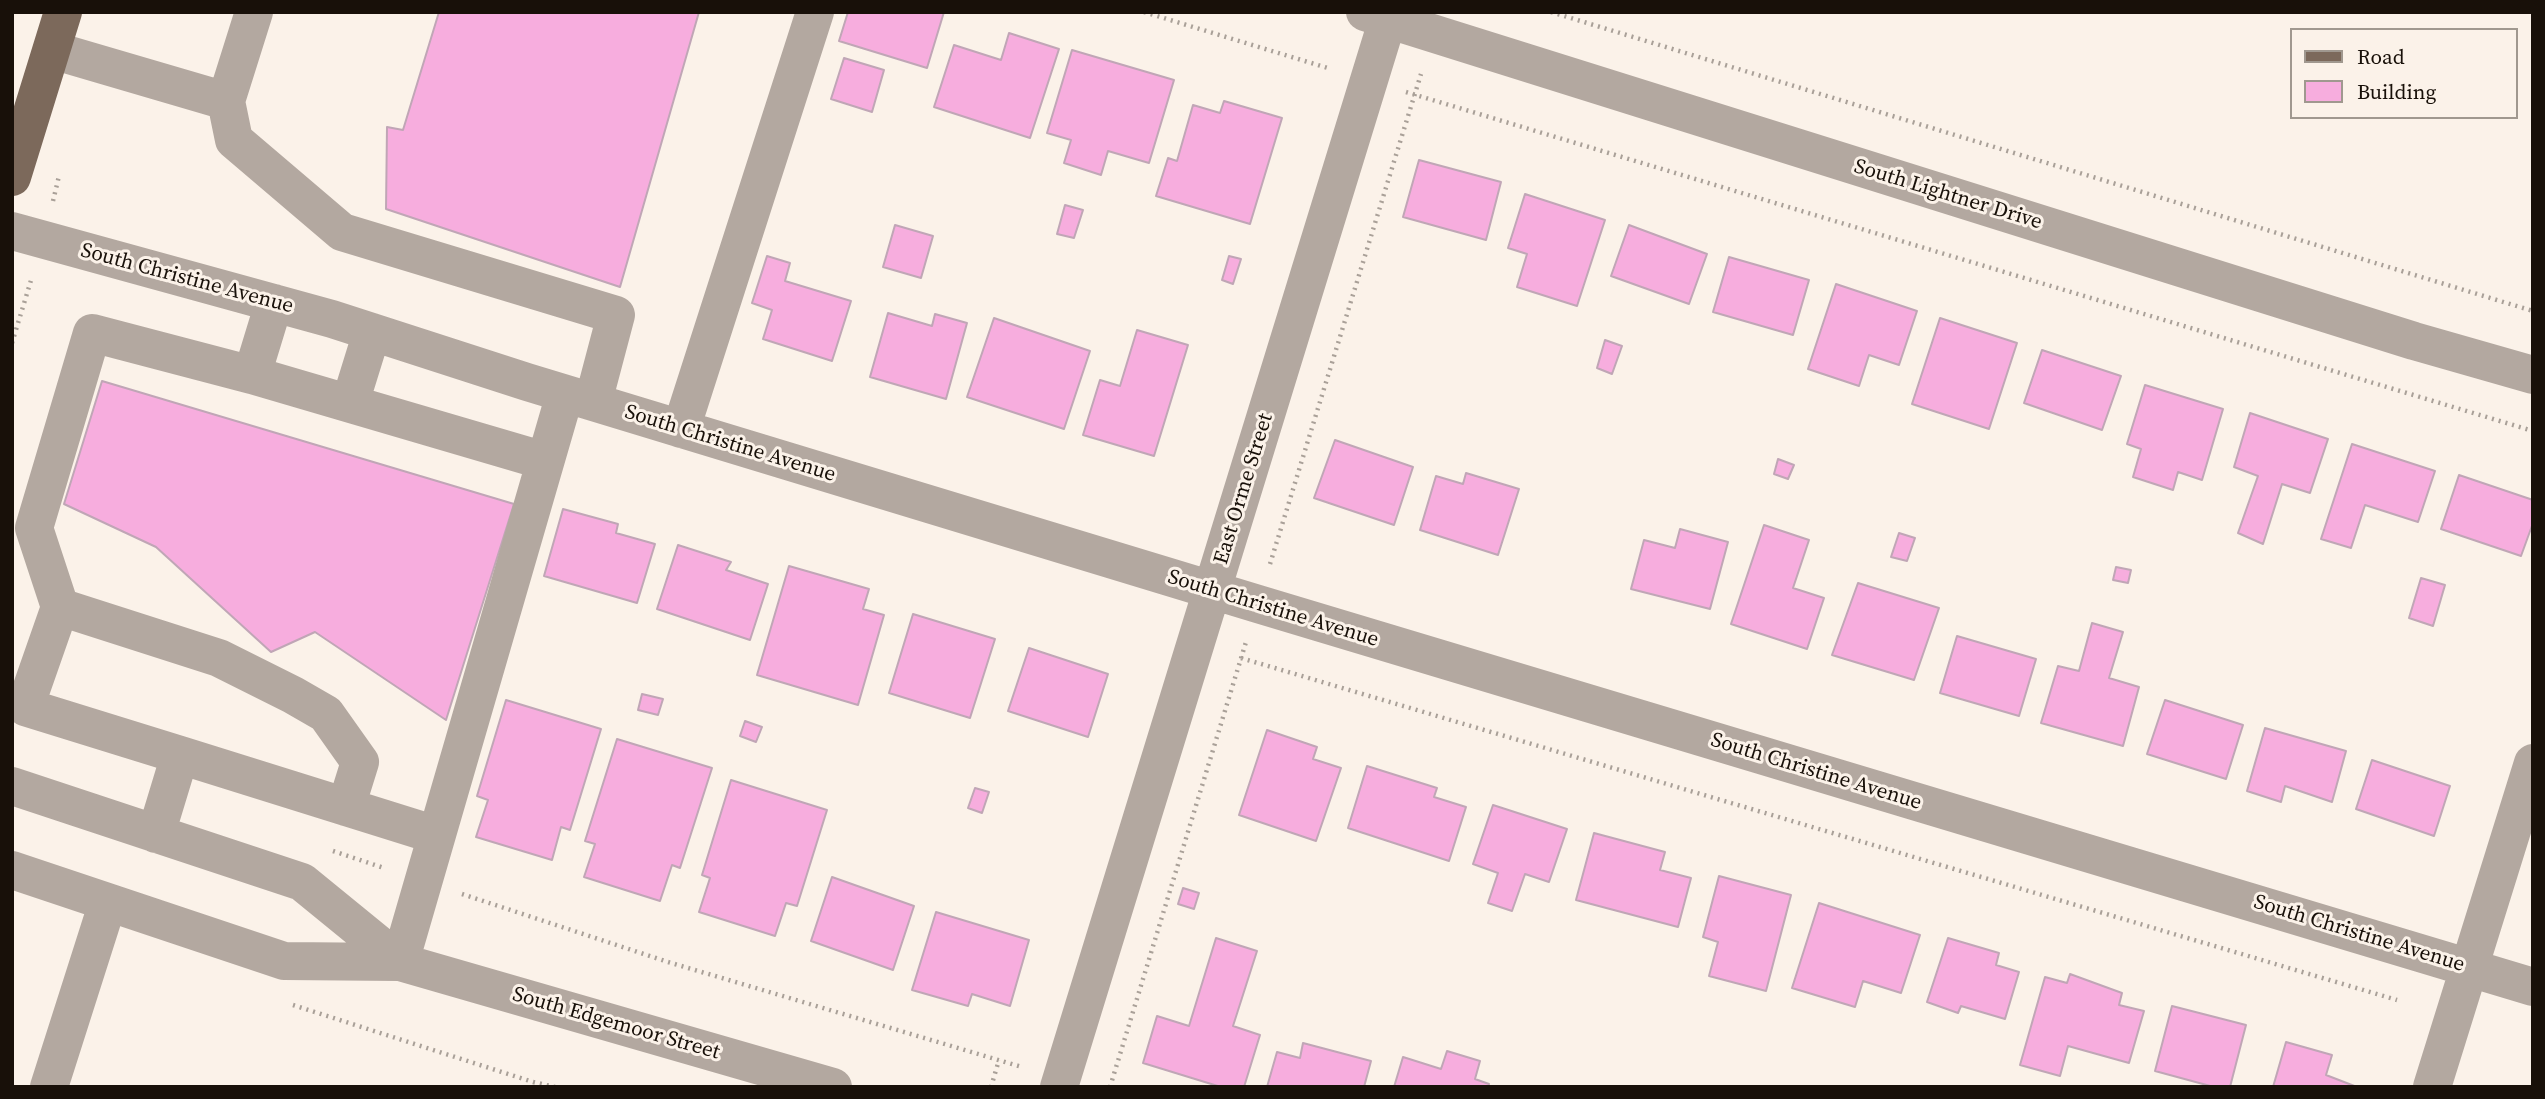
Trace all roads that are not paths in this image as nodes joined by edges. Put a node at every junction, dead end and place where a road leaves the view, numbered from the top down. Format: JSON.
{"nodes":[{"id":1,"x":63,"y":12,"type":"edge"},
{"id":2,"x":254,"y":12,"type":"edge"},
{"id":3,"x":815,"y":12,"type":"edge"},
{"id":4,"x":1381,"y":15,"type":"edge"},
{"id":5,"x":52,"y":50,"type":"junction"},
{"id":6,"x":226,"y":101,"type":"junction"},
{"id":7,"x":12,"y":177,"type":"edge"},
{"id":8,"x":12,"y":231,"type":"edge"},
{"id":9,"x":274,"y":303,"type":"junction"},
{"id":10,"x":372,"y":332,"type":"junction"},
{"id":11,"x":252,"y":375,"type":"junction"},
{"id":12,"x":2533,"y":375,"type":"edge"},
{"id":13,"x":579,"y":398,"type":"junction"},
{"id":14,"x":350,"y":403,"type":"junction"},
{"id":15,"x":681,"y":429,"type":"junction"},
{"id":16,"x":545,"y":461,"type":"junction"},
{"id":17,"x":1213,"y":590,"type":"junction"},
{"id":18,"x":60,"y":607,"type":"junction"},
{"id":19,"x":180,"y":755,"type":"junction"},
{"id":20,"x":2533,"y":763,"type":"edge"},
{"id":21,"x":12,"y":786,"type":"edge"},
{"id":22,"x":346,"y":807,"type":"junction"},
{"id":23,"x":156,"y":834,"type":"junction"},
{"id":24,"x":436,"y":835,"type":"junction"},
{"id":25,"x":12,"y":870,"type":"edge"},
{"id":26,"x":108,"y":902,"type":"junction"},
{"id":27,"x":400,"y":962,"type":"junction"},
{"id":28,"x":2469,"y":968,"type":"junction"},
{"id":29,"x":2533,"y":987,"type":"edge"},
{"id":30,"x":1060,"y":1083,"type":"edge"},
{"id":31,"x":49,"y":1087,"type":"edge"},
{"id":32,"x":833,"y":1087,"type":"edge"},
{"id":33,"x":2432,"y":1087,"type":"edge"}],
"edges":[{"from":1,"to":5,"type":"main road"},
{"from":2,"to":6,"type":"street"},
{"from":3,"to":15,"type":"street"},
{"from":4,"to":12,"type":"street","name":"South Lightner Drive"},
{"from":4,"to":17,"type":"street","name":"East Orme Street"},
{"from":5,"to":6,"type":"street"},
{"from":5,"to":7,"type":"main road"},
{"from":6,"to":13,"type":"street"},
{"from":8,"to":9,"type":"street","name":"South Christine Avenue"},
{"from":9,"to":10,"type":"street","name":"South Christine Avenue"},
{"from":9,"to":11,"type":"street"},
{"from":10,"to":13,"type":"street","name":"South Christine Avenue"},
{"from":10,"to":14,"type":"street"},
{"from":11,"to":14,"type":"street"},
{"from":11,"to":18,"type":"street"},
{"from":13,"to":15,"type":"street","name":"South Christine Avenue"},
{"from":13,"to":16,"type":"street"},
{"from":14,"to":16,"type":"street"},
{"from":15,"to":17,"type":"street","name":"South Christine Avenue"},
{"from":16,"to":24,"type":"street"},
{"from":17,"to":28,"type":"street","name":"South Christine Avenue"},
{"from":17,"to":30,"type":"street","name":"East Orme Street"},
{"from":18,"to":19,"type":"street"},
{"from":18,"to":22,"type":"street"},
{"from":19,"to":22,"type":"street"},
{"from":19,"to":23,"type":"street"},
{"from":20,"to":28,"type":"street"},
{"from":21,"to":23,"type":"street","name":"South Edgemoor Street"},
{"from":22,"to":24,"type":"street"},
{"from":23,"to":27,"type":"street","name":"South Edgemoor Street"},
{"from":24,"to":27,"type":"street"},
{"from":25,"to":26,"type":"street","name":"South Edgemoor Street"},
{"from":26,"to":27,"type":"street","name":"South Edgemoor Street"},
{"from":26,"to":31,"type":"street"},
{"from":27,"to":32,"type":"street","name":"South Edgemoor Street"},
{"from":28,"to":29,"type":"street","name":"South Christine Avenue"},
{"from":28,"to":33,"type":"street"}]}
